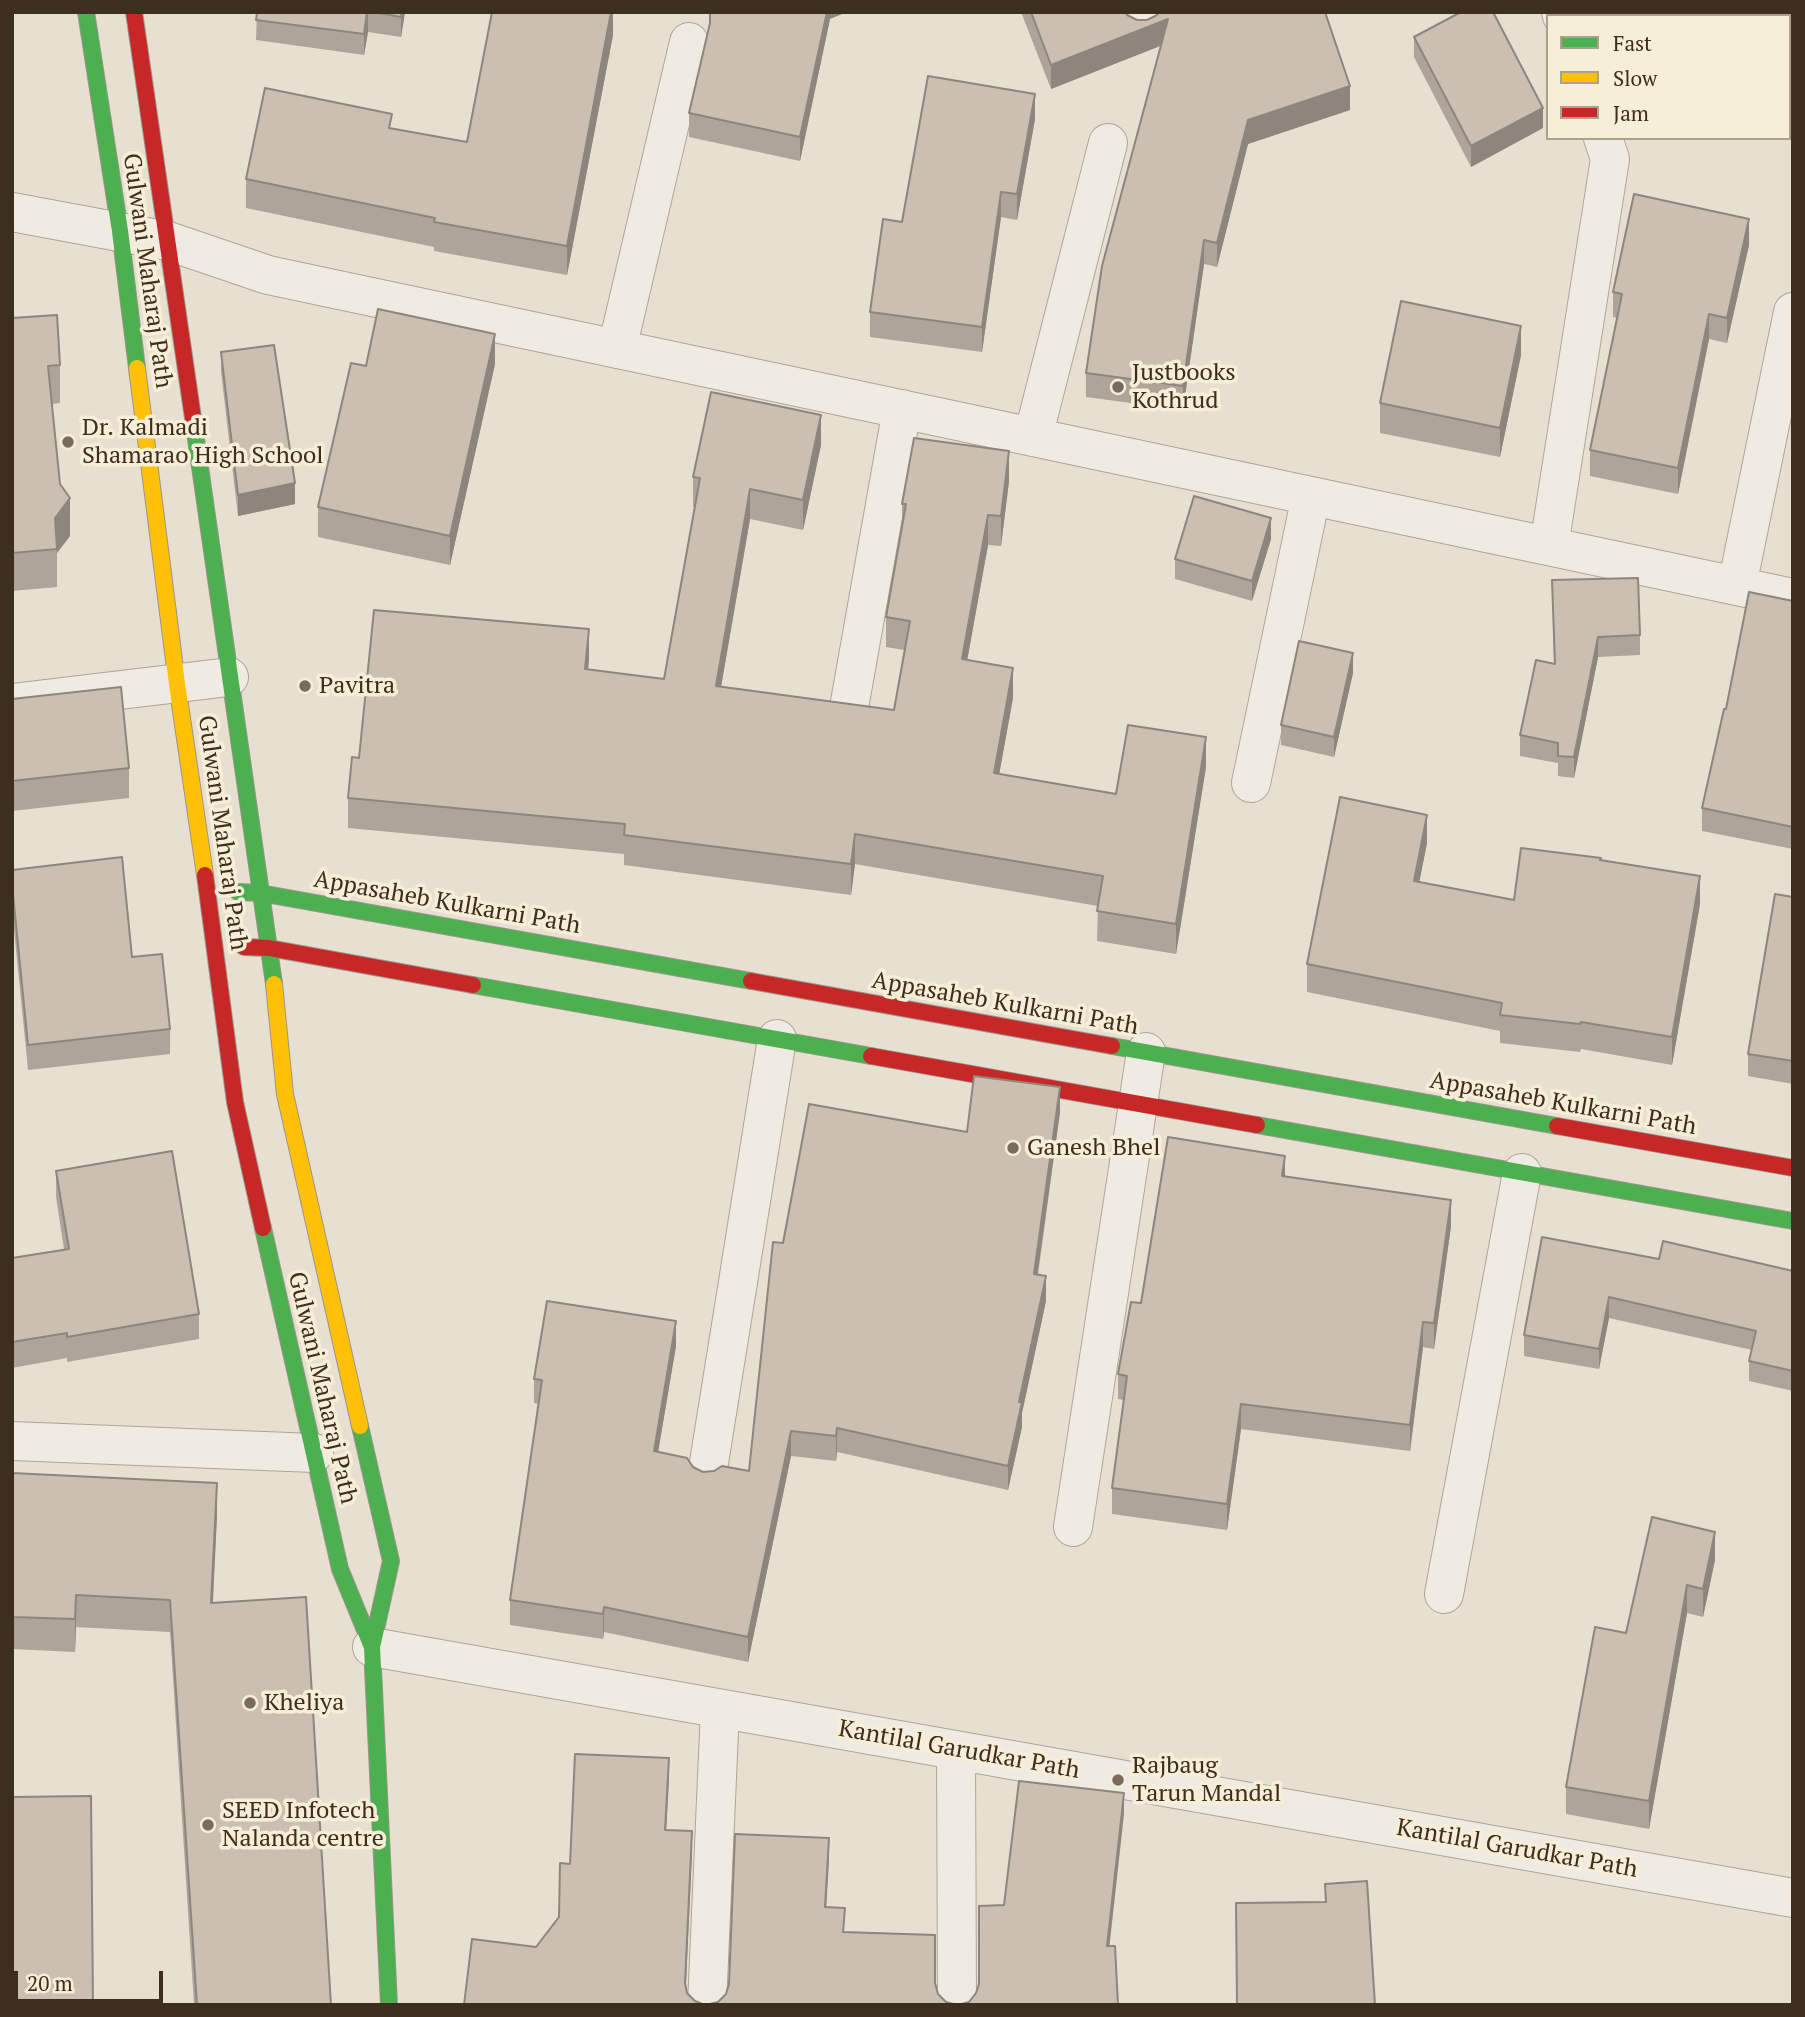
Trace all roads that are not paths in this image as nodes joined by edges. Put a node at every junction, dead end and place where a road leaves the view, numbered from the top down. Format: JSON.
{"nodes":[{"id":1,"x":86,"y":12,"type":"edge"},
{"id":2,"x":134,"y":12,"type":"edge"},
{"id":3,"x":689,"y":42,"type":"dead end"},
{"id":4,"x":1604,"y":140,"type":"edge"},
{"id":5,"x":1108,"y":143,"type":"dead end"},
{"id":6,"x":12,"y":212,"type":"edge"},
{"id":7,"x":120,"y":231,"type":"junction"},
{"id":8,"x":168,"y":241,"type":"junction"},
{"id":9,"x":1793,"y":312,"type":"edge"},
{"id":10,"x":617,"y":349,"type":"junction"},
{"id":11,"x":902,"y":409,"type":"junction"},
{"id":12,"x":1033,"y":437,"type":"junction"},
{"id":13,"x":1311,"y":496,"type":"junction"},
{"id":14,"x":1549,"y":546,"type":"junction"},
{"id":15,"x":1737,"y":586,"type":"junction"},
{"id":16,"x":1793,"y":598,"type":"edge"},
{"id":17,"x":229,"y":677,"type":"junction"},
{"id":18,"x":177,"y":684,"type":"junction"},
{"id":19,"x":850,"y":702,"type":"edge"},
{"id":20,"x":12,"y":703,"type":"edge"},
{"id":21,"x":1251,"y":783,"type":"dead end"},
{"id":22,"x":208,"y":891,"type":"junction"},
{"id":23,"x":260,"y":893,"type":"junction"},
{"id":24,"x":216,"y":945,"type":"junction"},
{"id":25,"x":269,"y":948,"type":"junction"},
{"id":26,"x":778,"y":1039,"type":"junction"},
{"id":27,"x":1146,"y":1052,"type":"junction"},
{"id":28,"x":1139,"y":1103,"type":"junction"},
{"id":29,"x":1793,"y":1168,"type":"edge"},
{"id":30,"x":1522,"y":1173,"type":"junction"},
{"id":31,"x":1793,"y":1221,"type":"edge"},
{"id":32,"x":12,"y":1441,"type":"edge"},
{"id":33,"x":314,"y":1453,"type":"junction"},
{"id":34,"x":707,"y":1475,"type":"edge"},
{"id":35,"x":1073,"y":1527,"type":"dead end"},
{"id":36,"x":1444,"y":1594,"type":"dead end"},
{"id":37,"x":372,"y":1647,"type":"junction"},
{"id":38,"x":720,"y":1709,"type":"junction"},
{"id":39,"x":956,"y":1750,"type":"junction"},
{"id":40,"x":1793,"y":1898,"type":"edge"},
{"id":41,"x":389,"y":2005,"type":"edge"},
{"id":42,"x":707,"y":2005,"type":"edge"},
{"id":43,"x":957,"y":2005,"type":"edge"}],
"edges":[{"from":1,"to":7,"type":"street","name":"Gulwani Maharaj Path"},
{"from":2,"to":8,"type":"street","name":"Gulwani Maharaj Path"},
{"from":3,"to":10,"type":"street"},
{"from":4,"to":14,"type":"street"},
{"from":5,"to":12,"type":"street"},
{"from":6,"to":7,"type":"street"},
{"from":7,"to":8,"type":"street"},
{"from":7,"to":18,"type":"street","name":"Gulwani Maharaj Path"},
{"from":8,"to":10,"type":"street"},
{"from":8,"to":17,"type":"street","name":"Gulwani Maharaj Path"},
{"from":9,"to":15,"type":"street"},
{"from":10,"to":11,"type":"street"},
{"from":11,"to":12,"type":"street"},
{"from":11,"to":19,"type":"street"},
{"from":12,"to":13,"type":"street"},
{"from":13,"to":14,"type":"street"},
{"from":13,"to":21,"type":"street"},
{"from":14,"to":15,"type":"street"},
{"from":15,"to":16,"type":"street"},
{"from":17,"to":18,"type":"street"},
{"from":17,"to":23,"type":"street","name":"Gulwani Maharaj Path"},
{"from":18,"to":20,"type":"street"},
{"from":18,"to":22,"type":"street","name":"Gulwani Maharaj Path"},
{"from":22,"to":23,"type":"street","name":"Appasaheb Kulkarni Path"},
{"from":22,"to":24,"type":"street","name":"Gulwani Maharaj Path"},
{"from":23,"to":25,"type":"street","name":"Gulwani Maharaj Path"},
{"from":23,"to":27,"type":"street","name":"Appasaheb Kulkarni Path"},
{"from":24,"to":25,"type":"street"},
{"from":24,"to":33,"type":"street","name":"Gulwani Maharaj Path"},
{"from":25,"to":26,"type":"street"},
{"from":25,"to":37,"type":"street","name":"Gulwani Maharaj Path"},
{"from":26,"to":28,"type":"street"},
{"from":26,"to":34,"type":"street"},
{"from":27,"to":28,"type":"street"},
{"from":27,"to":29,"type":"street","name":"Appasaheb Kulkarni Path"},
{"from":28,"to":30,"type":"street"},
{"from":28,"to":35,"type":"street"},
{"from":30,"to":31,"type":"street"},
{"from":30,"to":36,"type":"street"},
{"from":32,"to":33,"type":"street"},
{"from":33,"to":37,"type":"street","name":"Gulwani Maharaj Path"},
{"from":37,"to":38,"type":"street","name":"Kantilal Garudkar Path"},
{"from":37,"to":41,"type":"street","name":"Gulwani Maharaj Path"},
{"from":38,"to":39,"type":"street","name":"Kantilal Garudkar Path"},
{"from":38,"to":42,"type":"street"},
{"from":39,"to":40,"type":"street","name":"Kantilal Garudkar Path"},
{"from":39,"to":43,"type":"street"}]}
